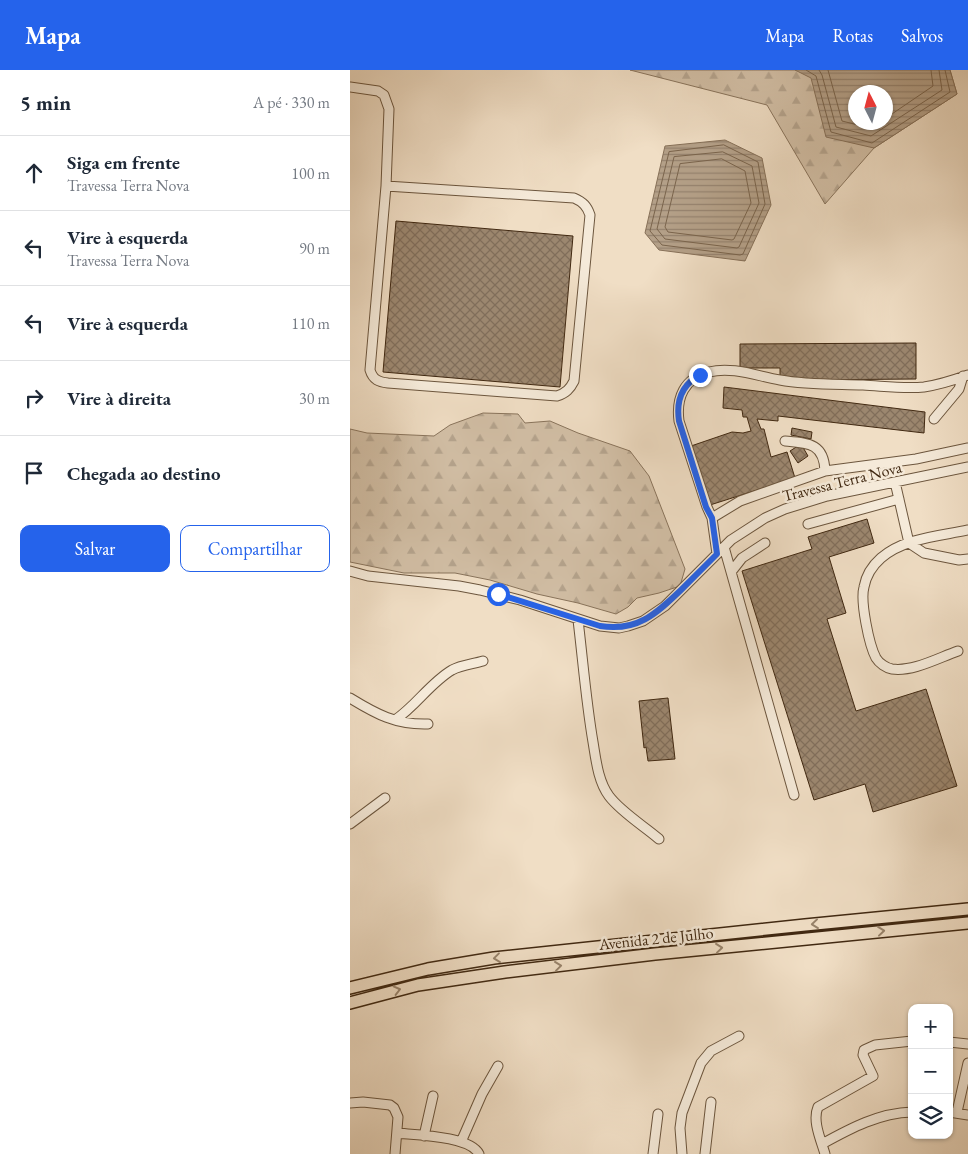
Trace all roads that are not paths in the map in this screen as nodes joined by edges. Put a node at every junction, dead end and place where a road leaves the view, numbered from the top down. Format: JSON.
{"nodes":[{"id":1,"x":350,"y":87,"type":"edge"},
{"id":2,"x":386,"y":186,"type":"junction"},
{"id":3,"x":966,"y":376,"type":"edge"},
{"id":4,"x":934,"y":419,"type":"dead end"},
{"id":5,"x":785,"y":440,"type":"dead end"},
{"id":6,"x":968,"y":448,"type":"edge"},
{"id":7,"x":968,"y":467,"type":"edge"},
{"id":8,"x":825,"y":471,"type":"junction"},
{"id":9,"x":895,"y":482,"type":"junction"},
{"id":10,"x":899,"y":499,"type":"junction"},
{"id":11,"x":712,"y":518,"type":"junction"},
{"id":12,"x":808,"y":524,"type":"dead end"},
{"id":13,"x":968,"y":530,"type":"edge"},
{"id":14,"x":765,"y":542,"type":"dead end"},
{"id":15,"x":909,"y":542,"type":"junction"},
{"id":16,"x":720,"y":550,"type":"junction"},
{"id":17,"x":968,"y":559,"type":"edge"},
{"id":18,"x":731,"y":572,"type":"junction"},
{"id":19,"x":351,"y":573,"type":"edge"},
{"id":20,"x":578,"y":620,"type":"junction"},
{"id":21,"x":958,"y":651,"type":"dead end"},
{"id":22,"x":483,"y":661,"type":"dead end"},
{"id":23,"x":350,"y":699,"type":"edge"},
{"id":24,"x":395,"y":720,"type":"junction"},
{"id":25,"x":428,"y":724,"type":"dead end"},
{"id":26,"x":794,"y":794,"type":"dead end"},
{"id":27,"x":385,"y":798,"type":"dead end"},
{"id":28,"x":350,"y":824,"type":"edge"},
{"id":29,"x":659,"y":839,"type":"dead end"},
{"id":30,"x":968,"y":909,"type":"edge"},
{"id":31,"x":968,"y":923,"type":"edge"},
{"id":32,"x":350,"y":988,"type":"edge"},
{"id":33,"x":350,"y":1003,"type":"edge"},
{"id":34,"x":738,"y":1036,"type":"dead end"},
{"id":35,"x":908,"y":1041,"type":"edge"},
{"id":36,"x":953,"y":1042,"type":"edge"},
{"id":37,"x":968,"y":1044,"type":"edge"},
{"id":38,"x":968,"y":1063,"type":"edge"},
{"id":39,"x":498,"y":1066,"type":"dead end"},
{"id":40,"x":965,"y":1087,"type":"edge"},
{"id":41,"x":432,"y":1096,"type":"dead end"},
{"id":42,"x":711,"y":1102,"type":"dead end"},
{"id":43,"x":350,"y":1103,"type":"edge"},
{"id":44,"x":953,"y":1112,"type":"edge"},
{"id":45,"x":908,"y":1113,"type":"edge"},
{"id":46,"x":658,"y":1114,"type":"dead end"},
{"id":47,"x":968,"y":1115,"type":"edge"},
{"id":48,"x":397,"y":1133,"type":"junction"},
{"id":49,"x":424,"y":1136,"type":"junction"},
{"id":50,"x":461,"y":1142,"type":"junction"},
{"id":51,"x":822,"y":1144,"type":"junction"},
{"id":52,"x":395,"y":1154,"type":"edge"},
{"id":53,"x":479,"y":1154,"type":"edge"},
{"id":54,"x":653,"y":1154,"type":"edge"},
{"id":55,"x":682,"y":1154,"type":"edge"},
{"id":56,"x":705,"y":1154,"type":"edge"},
{"id":57,"x":825,"y":1154,"type":"edge"}],
"edges":[{"from":1,"to":2,"type":"street"},
{"from":2,"to":2,"type":"street"},
{"from":3,"to":4,"type":"street"},
{"from":3,"to":11,"type":"street"},
{"from":5,"to":8,"type":"street"},
{"from":6,"to":8,"type":"street"},
{"from":7,"to":9,"type":"street","name":"Travessa Terra Nova"},
{"from":8,"to":11,"type":"street"},
{"from":9,"to":10,"type":"street"},
{"from":9,"to":16,"type":"street","name":"Travessa Terra Nova"},
{"from":10,"to":12,"type":"street"},
{"from":10,"to":15,"type":"street"},
{"from":11,"to":16,"type":"street"},
{"from":13,"to":15,"type":"street"},
{"from":14,"to":18,"type":"street"},
{"from":15,"to":17,"type":"street"},
{"from":15,"to":21,"type":"street"},
{"from":16,"to":18,"type":"street"},
{"from":16,"to":20,"type":"street","name":"Travessa Terra Nova"},
{"from":18,"to":26,"type":"street"},
{"from":19,"to":20,"type":"street","name":"Travessa Terra Nova"},
{"from":20,"to":29,"type":"street"},
{"from":22,"to":24,"type":"street"},
{"from":23,"to":24,"type":"street"},
{"from":24,"to":25,"type":"street"},
{"from":27,"to":28,"type":"street"},
{"from":30,"to":32,"type":"main road","name":"Avenida 2 de Julho","one_way":true},
{"from":33,"to":31,"type":"main road","name":"Avenida 2 de Julho","one_way":true},
{"from":34,"to":55,"type":"street"},
{"from":35,"to":51,"type":"street"},
{"from":36,"to":37,"type":"street"},
{"from":38,"to":40,"type":"street"},
{"from":39,"to":50,"type":"street"},
{"from":40,"to":44,"type":"street"},
{"from":41,"to":49,"type":"street"},
{"from":42,"to":56,"type":"street"},
{"from":43,"to":48,"type":"street"},
{"from":44,"to":47,"type":"street"},
{"from":45,"to":51,"type":"street"},
{"from":46,"to":54,"type":"street"},
{"from":48,"to":49,"type":"street"},
{"from":48,"to":52,"type":"street"},
{"from":49,"to":50,"type":"street"},
{"from":50,"to":53,"type":"street"},
{"from":51,"to":57,"type":"street"}]}
